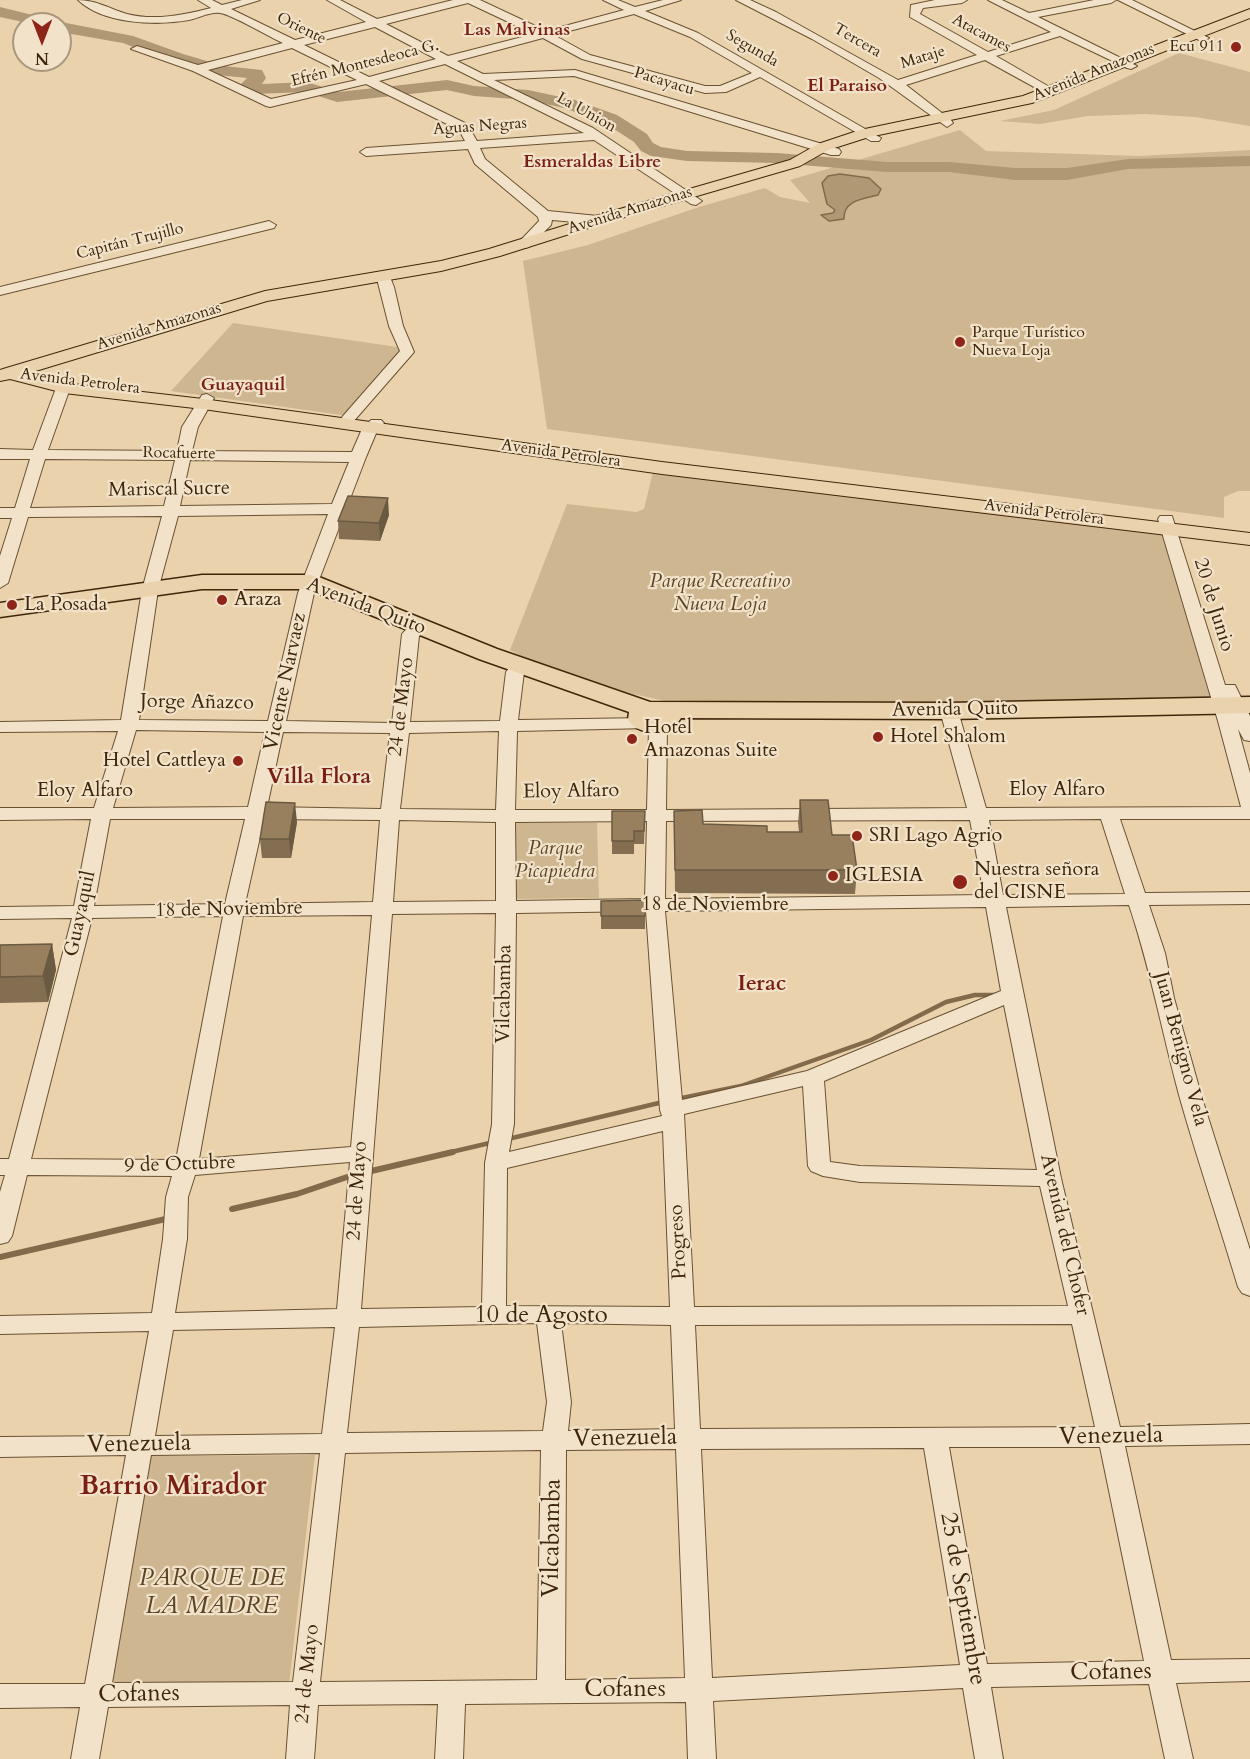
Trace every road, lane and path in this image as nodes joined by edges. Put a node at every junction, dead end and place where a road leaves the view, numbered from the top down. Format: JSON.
{"nodes":[{"id":1,"x":83,"y":0,"type":"edge"},
{"id":2,"x":203,"y":0,"type":"edge"},
{"id":3,"x":255,"y":0,"type":"edge"},
{"id":4,"x":332,"y":0,"type":"edge"},
{"id":5,"x":466,"y":0,"type":"edge"},
{"id":6,"x":471,"y":0,"type":"edge"},
{"id":7,"x":608,"y":0,"type":"edge"},
{"id":8,"x":676,"y":0,"type":"edge"},
{"id":9,"x":741,"y":0,"type":"edge"},
{"id":10,"x":962,"y":0,"type":"edge"},
{"id":11,"x":993,"y":0,"type":"edge"},
{"id":12,"x":1111,"y":0,"type":"edge"},
{"id":13,"x":1124,"y":0,"type":"edge"},
{"id":14,"x":220,"y":8,"type":"junction"},
{"id":15,"x":635,"y":11,"type":"junction"},
{"id":16,"x":1250,"y":13,"type":"edge"},
{"id":17,"x":1029,"y":16,"type":"junction"},
{"id":18,"x":1250,"y":22,"type":"edge"},
{"id":19,"x":376,"y":23,"type":"junction"},
{"id":20,"x":1062,"y":32,"type":"junction"},
{"id":21,"x":544,"y":34,"type":"junction"},
{"id":22,"x":1198,"y":35,"type":"junction"},
{"id":23,"x":292,"y":44,"type":"junction"},
{"id":24,"x":137,"y":49,"type":"dead end"},
{"id":25,"x":988,"y":55,"type":"junction"},
{"id":26,"x":449,"y":60,"type":"junction"},
{"id":27,"x":1126,"y":64,"type":"junction"},
{"id":28,"x":203,"y":67,"type":"junction"},
{"id":29,"x":760,"y":73,"type":"junction"},
{"id":30,"x":480,"y":78,"type":"junction"},
{"id":31,"x":370,"y":80,"type":"junction"},
{"id":32,"x":897,"y":84,"type":"junction"},
{"id":33,"x":1050,"y":91,"type":"junction"},
{"id":34,"x":944,"y":120,"type":"junction"},
{"id":35,"x":870,"y":135,"type":"junction"},
{"id":36,"x":597,"y":136,"type":"junction"},
{"id":37,"x":472,"y":144,"type":"junction"},
{"id":38,"x":826,"y":151,"type":"junction"},
{"id":39,"x":366,"y":152,"type":"dead end"},
{"id":40,"x":691,"y":197,"type":"junction"},
{"id":41,"x":544,"y":215,"type":"junction"},
{"id":42,"x":598,"y":220,"type":"junction"},
{"id":43,"x":269,"y":225,"type":"dead end"},
{"id":44,"x":524,"y":244,"type":"junction"},
{"id":45,"x":385,"y":279,"type":"junction"},
{"id":46,"x":0,"y":291,"type":"edge"},
{"id":47,"x":4,"y":374,"type":"edge"},
{"id":48,"x":60,"y":382,"type":"junction"},
{"id":49,"x":205,"y":401,"type":"junction"},
{"id":50,"x":348,"y":419,"type":"junction"},
{"id":51,"x":373,"y":426,"type":"junction"},
{"id":52,"x":39,"y":453,"type":"junction"},
{"id":53,"x":0,"y":454,"type":"edge"},
{"id":54,"x":185,"y":454,"type":"junction"},
{"id":55,"x":358,"y":456,"type":"junction"},
{"id":56,"x":340,"y":509,"type":"junction"},
{"id":57,"x":171,"y":512,"type":"junction"},
{"id":58,"x":0,"y":513,"type":"edge"},
{"id":59,"x":23,"y":513,"type":"junction"},
{"id":60,"x":1172,"y":524,"type":"junction"},
{"id":61,"x":1250,"y":530,"type":"edge"},
{"id":62,"x":1250,"y":539,"type":"edge"},
{"id":63,"x":0,"y":583,"type":"edge"},
{"id":64,"x":308,"y":587,"type":"junction"},
{"id":65,"x":150,"y":596,"type":"junction"},
{"id":66,"x":0,"y":610,"type":"edge"},
{"id":67,"x":0,"y":617,"type":"edge"},
{"id":68,"x":416,"y":631,"type":"junction"},
{"id":69,"x":515,"y":672,"type":"junction"},
{"id":70,"x":951,"y":716,"type":"junction"},
{"id":71,"x":1240,"y":716,"type":"edge"},
{"id":72,"x":653,"y":718,"type":"junction"},
{"id":73,"x":129,"y":725,"type":"junction"},
{"id":74,"x":508,"y":726,"type":"junction"},
{"id":75,"x":0,"y":727,"type":"edge"},
{"id":76,"x":276,"y":727,"type":"junction"},
{"id":77,"x":400,"y":728,"type":"junction"},
{"id":78,"x":1250,"y":807,"type":"edge"},
{"id":79,"x":102,"y":813,"type":"junction"},
{"id":80,"x":256,"y":813,"type":"junction"},
{"id":81,"x":978,"y":813,"type":"junction"},
{"id":82,"x":1108,"y":813,"type":"junction"},
{"id":83,"x":1250,"y":813,"type":"edge"},
{"id":84,"x":0,"y":814,"type":"edge"},
{"id":85,"x":656,"y":814,"type":"junction"},
{"id":86,"x":390,"y":815,"type":"junction"},
{"id":87,"x":505,"y":816,"type":"junction"},
{"id":88,"x":1250,"y":898,"type":"edge"},
{"id":89,"x":1137,"y":900,"type":"junction"},
{"id":90,"x":996,"y":902,"type":"junction"},
{"id":91,"x":655,"y":905,"type":"junction"},
{"id":92,"x":506,"y":907,"type":"junction"},
{"id":93,"x":383,"y":908,"type":"junction"},
{"id":94,"x":234,"y":909,"type":"junction"},
{"id":95,"x":0,"y":913,"type":"edge"},
{"id":96,"x":83,"y":913,"type":"junction"},
{"id":97,"x":1012,"y":994,"type":"junction"},
{"id":98,"x":813,"y":1077,"type":"junction"},
{"id":99,"x":673,"y":1115,"type":"junction"},
{"id":100,"x":360,"y":1154,"type":"junction"},
{"id":101,"x":496,"y":1163,"type":"junction"},
{"id":102,"x":8,"y":1167,"type":"edge"},
{"id":103,"x":186,"y":1168,"type":"junction"},
{"id":104,"x":1050,"y":1178,"type":"junction"},
{"id":105,"x":2,"y":1229,"type":"edge"},
{"id":106,"x":1250,"y":1287,"type":"edge"},
{"id":107,"x":548,"y":1314,"type":"junction"},
{"id":108,"x":494,"y":1315,"type":"junction"},
{"id":109,"x":1082,"y":1315,"type":"junction"},
{"id":110,"x":682,"y":1316,"type":"junction"},
{"id":111,"x":348,"y":1319,"type":"junction"},
{"id":112,"x":162,"y":1323,"type":"junction"},
{"id":113,"x":0,"y":1325,"type":"edge"},
{"id":114,"x":1250,"y":1434,"type":"edge"},
{"id":115,"x":1110,"y":1437,"type":"junction"},
{"id":116,"x":686,"y":1438,"type":"junction"},
{"id":117,"x":935,"y":1438,"type":"junction"},
{"id":118,"x":554,"y":1440,"type":"junction"},
{"id":119,"x":334,"y":1444,"type":"junction"},
{"id":120,"x":140,"y":1445,"type":"junction"},
{"id":121,"x":0,"y":1447,"type":"edge"},
{"id":122,"x":1250,"y":1670,"type":"edge"},
{"id":123,"x":1161,"y":1672,"type":"junction"},
{"id":124,"x":976,"y":1676,"type":"junction"},
{"id":125,"x":699,"y":1690,"type":"junction"},
{"id":126,"x":551,"y":1691,"type":"junction"},
{"id":127,"x":452,"y":1692,"type":"junction"},
{"id":128,"x":305,"y":1694,"type":"junction"},
{"id":129,"x":0,"y":1696,"type":"edge"},
{"id":130,"x":95,"y":1696,"type":"junction"},
{"id":131,"x":85,"y":1759,"type":"edge"},
{"id":132,"x":300,"y":1759,"type":"edge"},
{"id":133,"x":449,"y":1759,"type":"edge"},
{"id":134,"x":702,"y":1759,"type":"edge"},
{"id":135,"x":989,"y":1759,"type":"edge"},
{"id":136,"x":1179,"y":1759,"type":"edge"}],
"edges":[{"from":1,"to":14,"type":"street"},
{"from":2,"to":14,"type":"street","name":"Oriente"},
{"from":3,"to":14,"type":"street"},
{"from":4,"to":19,"type":"street","name":"La Union"},
{"from":5,"to":19,"type":"street"},
{"from":6,"to":21,"type":"street"},
{"from":7,"to":15,"type":"street","name":"Segunda"},
{"from":8,"to":15,"type":"street","name":"Efrén Montesdeoca G."},
{"from":9,"to":32,"type":"street","name":"Tercera"},
{"from":10,"to":25,"type":"street","name":"Atacames"},
{"from":11,"to":17,"type":"street"},
{"from":12,"to":17,"type":"street"},
{"from":13,"to":22,"type":"street"},
{"from":14,"to":23,"type":"street","name":"Oriente"},
{"from":15,"to":21,"type":"street","name":"Efrén Montesdeoca G."},
{"from":15,"to":29,"type":"street","name":"Segunda"},
{"from":16,"to":22,"type":"main road","name":"Avenida Amazonas"},
{"from":17,"to":20,"type":"street"},
{"from":18,"to":22,"type":"main road","name":"Avenida Amazonas"},
{"from":19,"to":23,"type":"street"},
{"from":19,"to":26,"type":"street","name":"La Union"},
{"from":20,"to":25,"type":"street","name":"Mataje"},
{"from":20,"to":27,"type":"street"},
{"from":21,"to":26,"type":"street","name":"Efrén Montesdeoca G."},
{"from":21,"to":29,"type":"street"},
{"from":22,"to":27,"type":"main road","name":"Avenida Amazonas"},
{"from":23,"to":28,"type":"street"},
{"from":23,"to":31,"type":"street","name":"Oriente"},
{"from":24,"to":28,"type":"street"},
{"from":25,"to":32,"type":"street","name":"Mataje"},
{"from":25,"to":33,"type":"street","name":"Atacames"},
{"from":26,"to":30,"type":"street","name":"La Union"},
{"from":26,"to":31,"type":"street","name":"Efrén Montesdeoca G."},
{"from":27,"to":33,"type":"main road","name":"Avenida Amazonas"},
{"from":27,"to":34,"type":"main road","name":"Avenida Amazonas"},
{"from":28,"to":31,"type":"street","name":"Efrén Montesdeoca G."},
{"from":29,"to":35,"type":"street","name":"Segunda"},
{"from":30,"to":36,"type":"street","name":"La Union"},
{"from":30,"to":38,"type":"street","name":"Pacayacu"},
{"from":31,"to":37,"type":"street","name":"Oriente"},
{"from":32,"to":34,"type":"street","name":"Tercera"},
{"from":33,"to":34,"type":"main road","name":"Avenida Amazonas"},
{"from":34,"to":35,"type":"main road","name":"Avenida Amazonas"},
{"from":35,"to":38,"type":"main road","name":"Avenida Amazonas"},
{"from":36,"to":37,"type":"street","name":"Aguas Negras"},
{"from":36,"to":40,"type":"street","name":"La Union"},
{"from":37,"to":39,"type":"street","name":"Aguas Negras"},
{"from":37,"to":41,"type":"street"},
{"from":38,"to":40,"type":"main road","name":"Avenida Amazonas"},
{"from":40,"to":42,"type":"main road","name":"Avenida Amazonas"},
{"from":40,"to":45,"type":"main road","name":"Avenida Amazonas"},
{"from":41,"to":42,"type":"street"},
{"from":41,"to":44,"type":"street"},
{"from":42,"to":44,"type":"main road","name":"Avenida Amazonas"},
{"from":43,"to":46,"type":"street","name":"Capitán Trujillo"},
{"from":44,"to":45,"type":"main road","name":"Avenida Amazonas"},
{"from":45,"to":47,"type":"main road","name":"Avenida Amazonas"},
{"from":45,"to":48,"type":"main road","name":"Avenida Amazonas"},
{"from":45,"to":50,"type":"street"},
{"from":47,"to":48,"type":"main road","name":"Avenida Petrolera"},
{"from":48,"to":49,"type":"main road","name":"Avenida Petrolera"},
{"from":48,"to":52,"type":"street"},
{"from":49,"to":50,"type":"main road","name":"Avenida Petrolera"},
{"from":49,"to":51,"type":"main road","name":"Avenida Petrolera"},
{"from":49,"to":54,"type":"street","name":"Guayaquil"},
{"from":50,"to":51,"type":"main road","name":"Avenida Petrolera"},
{"from":51,"to":55,"type":"street","name":"Vicente Narvaez"},
{"from":51,"to":60,"type":"main road","name":"Avenida Petrolera"},
{"from":52,"to":53,"type":"street","name":"Rocafuerte"},
{"from":52,"to":54,"type":"street","name":"Rocafuerte"},
{"from":52,"to":59,"type":"street"},
{"from":54,"to":55,"type":"street","name":"Rocafuerte"},
{"from":54,"to":57,"type":"street","name":"Guayaquil"},
{"from":55,"to":56,"type":"street","name":"Vicente Narvaez"},
{"from":56,"to":57,"type":"street","name":"Mariscal Sucre"},
{"from":56,"to":64,"type":"street","name":"Vicente Narvaez"},
{"from":57,"to":59,"type":"street","name":"Mariscal Sucre"},
{"from":57,"to":65,"type":"street","name":"Guayaquil"},
{"from":58,"to":59,"type":"street","name":"Mariscal Sucre"},
{"from":59,"to":63,"type":"street"},
{"from":60,"to":61,"type":"main road","name":"Avenida Petrolera"},
{"from":60,"to":62,"type":"main road","name":"Avenida Petrolera"},
{"from":60,"to":71,"type":"street","name":"20 de Junio"},
{"from":64,"to":65,"type":"highway","name":"Avenida Quito"},
{"from":64,"to":68,"type":"highway","name":"Avenida Quito"},
{"from":64,"to":76,"type":"street","name":"Vicente Narvaez"},
{"from":65,"to":66,"type":"highway","name":"Avenida Quito"},
{"from":65,"to":67,"type":"highway","name":"Avenida Quito"},
{"from":65,"to":73,"type":"street","name":"Guayaquil"},
{"from":68,"to":69,"type":"highway","name":"Avenida Quito"},
{"from":68,"to":72,"type":"highway","name":"Avenida Quito"},
{"from":68,"to":77,"type":"street","name":"24 de Mayo"},
{"from":69,"to":72,"type":"highway","name":"Avenida Quito"},
{"from":69,"to":74,"type":"street","name":"Vilcabamba"},
{"from":70,"to":71,"type":"highway","name":"Avenida Quito"},
{"from":70,"to":72,"type":"highway","name":"Avenida Quito"},
{"from":70,"to":81,"type":"street","name":"Avenida del Chofer"},
{"from":71,"to":78,"type":"street","name":"20 de Junio"},
{"from":72,"to":74,"type":"street","name":"Jorge Añazco"},
{"from":72,"to":85,"type":"street","name":"Progreso"},
{"from":73,"to":75,"type":"street","name":"Jorge Añazco"},
{"from":73,"to":76,"type":"street","name":"Jorge Añazco"},
{"from":73,"to":79,"type":"street","name":"Guayaquil"},
{"from":74,"to":77,"type":"street","name":"Jorge Añazco"},
{"from":74,"to":87,"type":"street","name":"Vilcabamba"},
{"from":76,"to":77,"type":"street","name":"Jorge Añazco"},
{"from":76,"to":80,"type":"street","name":"Vicente Narvaez"},
{"from":77,"to":86,"type":"street","name":"24 de Mayo"},
{"from":79,"to":80,"type":"street","name":"Eloy Alfaro"},
{"from":79,"to":84,"type":"street","name":"Eloy Alfaro"},
{"from":79,"to":96,"type":"street","name":"Guayaquil"},
{"from":80,"to":86,"type":"street","name":"Eloy Alfaro"},
{"from":80,"to":94,"type":"street","name":"Vicente Narvaez"},
{"from":81,"to":82,"type":"street","name":"Eloy Alfaro"},
{"from":81,"to":85,"type":"street","name":"Eloy Alfaro"},
{"from":81,"to":90,"type":"street","name":"Avenida del Chofer"},
{"from":82,"to":83,"type":"street","name":"Eloy Alfaro"},
{"from":82,"to":89,"type":"street","name":"Juan Benigno Vela"},
{"from":85,"to":87,"type":"street","name":"Eloy Alfaro"},
{"from":85,"to":91,"type":"street","name":"Progreso"},
{"from":86,"to":87,"type":"street","name":"Eloy Alfaro"},
{"from":86,"to":93,"type":"street","name":"24 de Mayo"},
{"from":87,"to":92,"type":"street","name":"Vilcabamba"},
{"from":88,"to":89,"type":"street","name":"18 de Noviembre"},
{"from":89,"to":90,"type":"street","name":"18 de Noviembre"},
{"from":89,"to":106,"type":"street","name":"Juan Benigno Vela"},
{"from":90,"to":91,"type":"street","name":"18 de Noviembre"},
{"from":90,"to":97,"type":"street","name":"Avenida del Chofer"},
{"from":91,"to":92,"type":"street","name":"18 de Noviembre"},
{"from":91,"to":99,"type":"street","name":"Progreso"},
{"from":92,"to":93,"type":"street","name":"18 de Noviembre"},
{"from":92,"to":101,"type":"street","name":"Vilcabamba"},
{"from":93,"to":94,"type":"street","name":"18 de Noviembre"},
{"from":93,"to":100,"type":"street","name":"24 de Mayo"},
{"from":94,"to":96,"type":"street","name":"18 de Noviembre"},
{"from":94,"to":103,"type":"street","name":"Vicente Narvaez"},
{"from":95,"to":96,"type":"street","name":"18 de Noviembre"},
{"from":96,"to":102,"type":"street","name":"Guayaquil"},
{"from":97,"to":98,"type":"street"},
{"from":97,"to":104,"type":"street","name":"Avenida del Chofer"},
{"from":98,"to":99,"type":"street"},
{"from":98,"to":104,"type":"street"},
{"from":99,"to":101,"type":"street"},
{"from":99,"to":110,"type":"street","name":"Progreso"},
{"from":100,"to":103,"type":"street","name":"9 de Octubre"},
{"from":100,"to":111,"type":"street","name":"24 de Mayo"},
{"from":101,"to":108,"type":"street","name":"Vilcabamba"},
{"from":102,"to":103,"type":"street","name":"9 de Octubre"},
{"from":102,"to":105,"type":"street","name":"Guayaquil"},
{"from":103,"to":112,"type":"street","name":"Vicente Narvaez"},
{"from":104,"to":109,"type":"street","name":"Avenida del Chofer"},
{"from":107,"to":108,"type":"street","name":"10 de Agosto"},
{"from":107,"to":110,"type":"street","name":"10 de Agosto"},
{"from":107,"to":118,"type":"street","name":"Vilcabamba"},
{"from":108,"to":111,"type":"street","name":"10 de Agosto"},
{"from":109,"to":110,"type":"street","name":"10 de Agosto"},
{"from":109,"to":115,"type":"street","name":"Avenida del Chofer"},
{"from":110,"to":116,"type":"street","name":"Progreso"},
{"from":111,"to":112,"type":"street","name":"10 de Agosto"},
{"from":111,"to":119,"type":"street","name":"24 de Mayo"},
{"from":112,"to":113,"type":"street","name":"10 de Agosto"},
{"from":112,"to":120,"type":"street"},
{"from":114,"to":115,"type":"street","name":"Venezuela"},
{"from":115,"to":117,"type":"street","name":"Venezuela"},
{"from":115,"to":123,"type":"street","name":"Avenida del Chofer"},
{"from":116,"to":117,"type":"street","name":"Venezuela"},
{"from":116,"to":118,"type":"street","name":"Venezuela"},
{"from":116,"to":125,"type":"street","name":"Progreso"},
{"from":117,"to":124,"type":"street","name":"25 de Septiembre"},
{"from":118,"to":119,"type":"street","name":"Venezuela"},
{"from":118,"to":126,"type":"street","name":"Vilcabamba"},
{"from":119,"to":120,"type":"street","name":"Venezuela"},
{"from":119,"to":128,"type":"street","name":"24 de Mayo"},
{"from":120,"to":121,"type":"street","name":"Venezuela"},
{"from":120,"to":130,"type":"street"},
{"from":122,"to":123,"type":"street","name":"Cofanes"},
{"from":123,"to":124,"type":"street","name":"Cofanes"},
{"from":123,"to":136,"type":"street","name":"Avenida del Chofer"},
{"from":124,"to":125,"type":"street","name":"Cofanes"},
{"from":124,"to":135,"type":"street","name":"25 de Septiembre"},
{"from":125,"to":126,"type":"street","name":"Cofanes"},
{"from":125,"to":134,"type":"street","name":"Progreso"},
{"from":126,"to":127,"type":"street","name":"Cofanes"},
{"from":127,"to":128,"type":"street","name":"Cofanes"},
{"from":127,"to":133,"type":"street"},
{"from":128,"to":130,"type":"street","name":"Cofanes"},
{"from":128,"to":132,"type":"street","name":"24 de Mayo"},
{"from":129,"to":130,"type":"street","name":"Cofanes"},
{"from":130,"to":131,"type":"street"}]}
